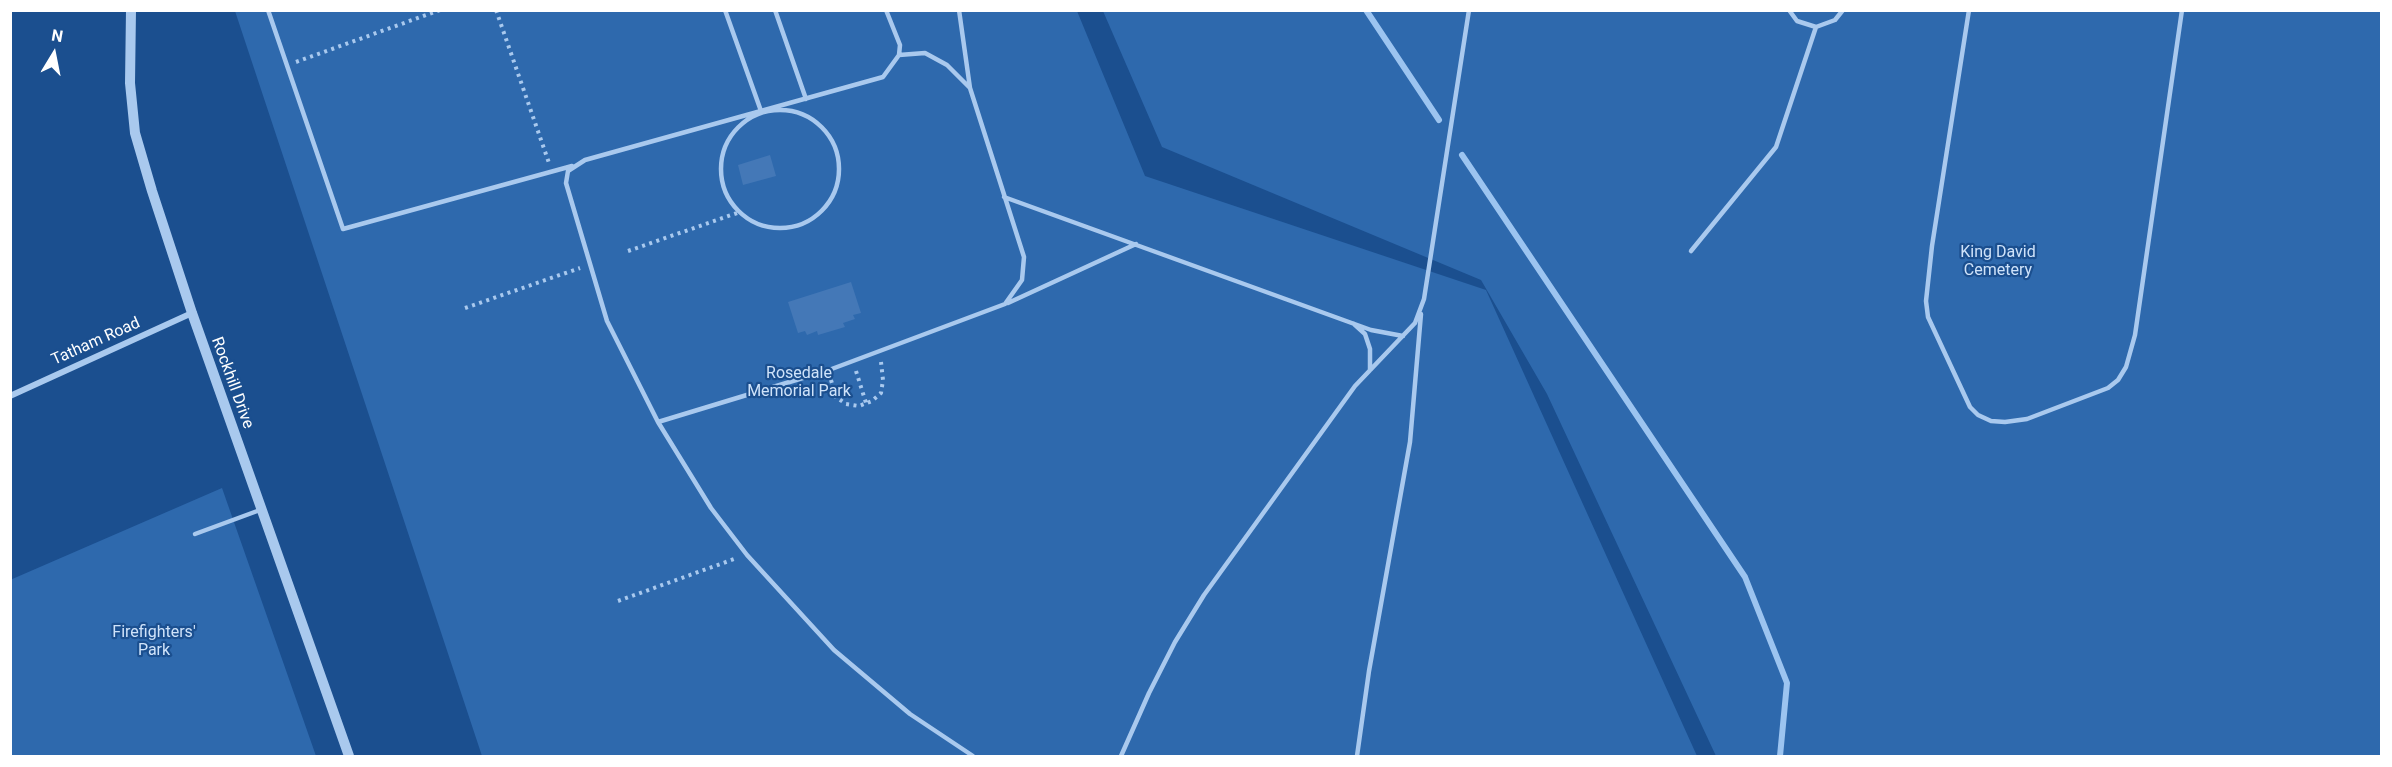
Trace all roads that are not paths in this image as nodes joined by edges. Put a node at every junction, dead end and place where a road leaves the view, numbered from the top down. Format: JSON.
{"nodes":[{"id":1,"x":131,"y":10,"type":"edge"},
{"id":2,"x":268,"y":10,"type":"edge"},
{"id":3,"x":725,"y":10,"type":"edge"},
{"id":4,"x":775,"y":10,"type":"edge"},
{"id":5,"x":886,"y":10,"type":"edge"},
{"id":6,"x":959,"y":10,"type":"edge"},
{"id":7,"x":1469,"y":10,"type":"edge"},
{"id":8,"x":1789,"y":10,"type":"edge"},
{"id":9,"x":1843,"y":10,"type":"edge"},
{"id":10,"x":1969,"y":10,"type":"edge"},
{"id":11,"x":2182,"y":10,"type":"edge"},
{"id":12,"x":1816,"y":27,"type":"junction"},
{"id":13,"x":899,"y":55,"type":"junction"},
{"id":14,"x":970,"y":88,"type":"junction"},
{"id":15,"x":806,"y":99,"type":"junction"},
{"id":16,"x":760,"y":111,"type":"junction"},
{"id":17,"x":573,"y":166,"type":"junction"},
{"id":18,"x":1005,"y":197,"type":"junction"},
{"id":19,"x":1136,"y":244,"type":"junction"},
{"id":20,"x":1691,"y":251,"type":"dead end"},
{"id":21,"x":1005,"y":304,"type":"junction"},
{"id":22,"x":1421,"y":307,"type":"junction"},
{"id":23,"x":192,"y":313,"type":"junction"},
{"id":24,"x":1352,"y":322,"type":"junction"},
{"id":25,"x":1402,"y":336,"type":"junction"},
{"id":26,"x":1370,"y":371,"type":"junction"},
{"id":27,"x":10,"y":396,"type":"edge"},
{"id":28,"x":658,"y":422,"type":"junction"},
{"id":29,"x":261,"y":509,"type":"junction"},
{"id":30,"x":195,"y":534,"type":"dead end"},
{"id":31,"x":349,"y":756,"type":"edge"},
{"id":32,"x":973,"y":756,"type":"edge"},
{"id":33,"x":1121,"y":756,"type":"edge"},
{"id":34,"x":1357,"y":756,"type":"edge"}],
"edges":[{"from":1,"to":23,"type":"street","name":"Rockhill Drive"},
{"from":2,"to":17,"type":"lane"},
{"from":3,"to":16,"type":"lane"},
{"from":4,"to":15,"type":"lane"},
{"from":5,"to":13,"type":"lane"},
{"from":6,"to":14,"type":"lane"},
{"from":7,"to":22,"type":"lane"},
{"from":8,"to":12,"type":"lane"},
{"from":9,"to":12,"type":"lane"},
{"from":10,"to":11,"type":"lane"},
{"from":12,"to":20,"type":"lane"},
{"from":13,"to":14,"type":"lane"},
{"from":13,"to":15,"type":"lane"},
{"from":14,"to":18,"type":"lane"},
{"from":15,"to":16,"type":"lane"},
{"from":16,"to":16,"type":"lane"},
{"from":16,"to":17,"type":"lane"},
{"from":17,"to":28,"type":"lane"},
{"from":18,"to":19,"type":"lane"},
{"from":18,"to":21,"type":"lane"},
{"from":19,"to":21,"type":"lane"},
{"from":19,"to":24,"type":"lane"},
{"from":21,"to":28,"type":"lane"},
{"from":22,"to":25,"type":"lane"},
{"from":22,"to":34,"type":"lane"},
{"from":23,"to":27,"type":"street","name":"Tatham Road"},
{"from":23,"to":29,"type":"street","name":"Rockhill Drive"},
{"from":24,"to":25,"type":"lane"},
{"from":24,"to":26,"type":"lane"},
{"from":25,"to":26,"type":"lane"},
{"from":26,"to":33,"type":"lane"},
{"from":28,"to":32,"type":"lane"},
{"from":29,"to":30,"type":"lane"},
{"from":29,"to":31,"type":"street","name":"Rockhill Drive"}]}
